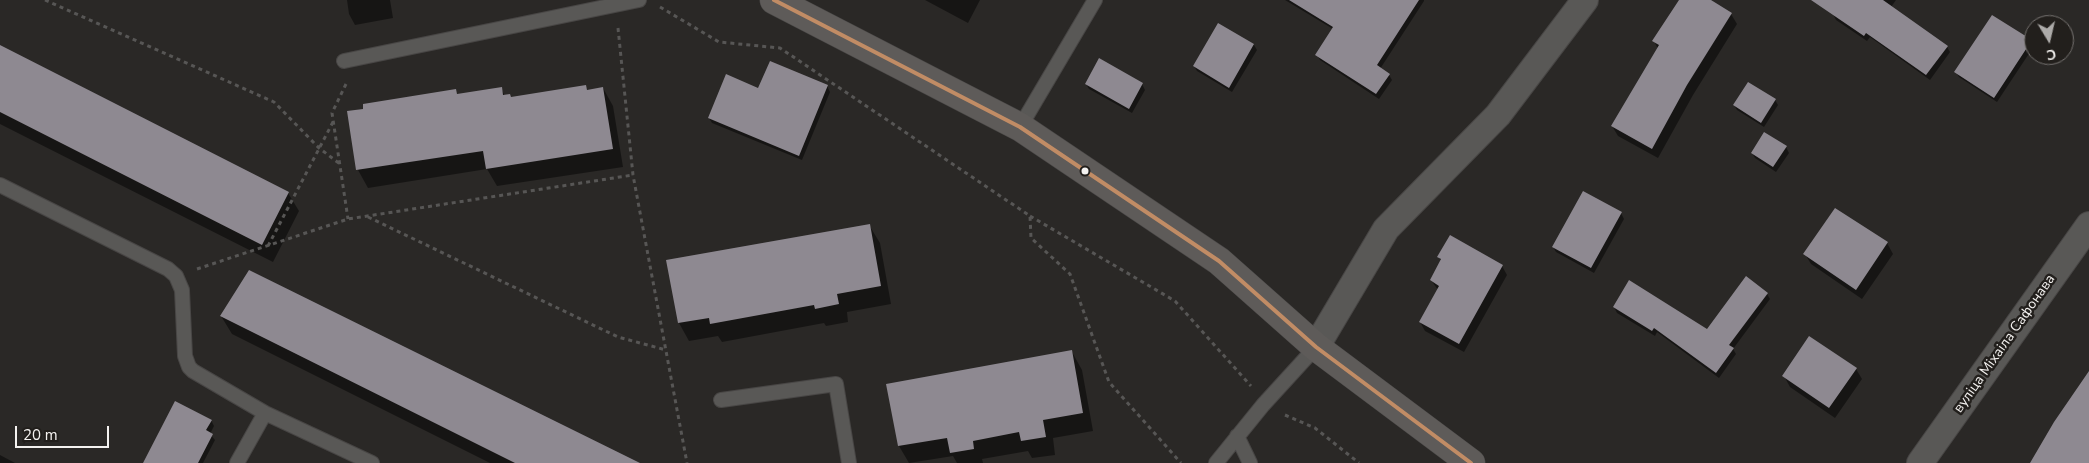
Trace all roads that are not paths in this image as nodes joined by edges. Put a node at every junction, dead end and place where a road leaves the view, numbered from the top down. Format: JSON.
{"nodes":[{"id":1,"x":639,"y":0,"type":"edge"},
{"id":2,"x":774,"y":0,"type":"edge"},
{"id":3,"x":1095,"y":0,"type":"edge"},
{"id":4,"x":1586,"y":0,"type":"edge"},
{"id":5,"x":344,"y":61,"type":"dead end"},
{"id":6,"x":1020,"y":127,"type":"junction"},
{"id":7,"x":0,"y":185,"type":"edge"},
{"id":8,"x":2089,"y":225,"type":"edge"},
{"id":9,"x":1316,"y":347,"type":"junction"},
{"id":10,"x":721,"y":400,"type":"dead end"},
{"id":11,"x":265,"y":413,"type":"junction"},
{"id":12,"x":1237,"y":436,"type":"junction"},
{"id":13,"x":237,"y":463,"type":"edge"},
{"id":14,"x":372,"y":463,"type":"edge"},
{"id":15,"x":849,"y":463,"type":"edge"},
{"id":16,"x":1216,"y":463,"type":"edge"},
{"id":17,"x":1250,"y":463,"type":"edge"},
{"id":18,"x":1471,"y":463,"type":"edge"},
{"id":19,"x":1920,"y":463,"type":"edge"}],
"edges":[{"from":1,"to":5,"type":"lane"},
{"from":2,"to":6,"type":"street"},
{"from":3,"to":6,"type":"lane"},
{"from":4,"to":9,"type":"street"},
{"from":6,"to":9,"type":"street"},
{"from":7,"to":11,"type":"lane"},
{"from":8,"to":19,"type":"street","name":"вуліца Міхаіла Сафонава"},
{"from":9,"to":12,"type":"lane"},
{"from":9,"to":18,"type":"street"},
{"from":10,"to":15,"type":"lane"},
{"from":11,"to":13,"type":"lane"},
{"from":11,"to":14,"type":"lane"},
{"from":12,"to":16,"type":"lane"},
{"from":12,"to":17,"type":"lane"}]}
